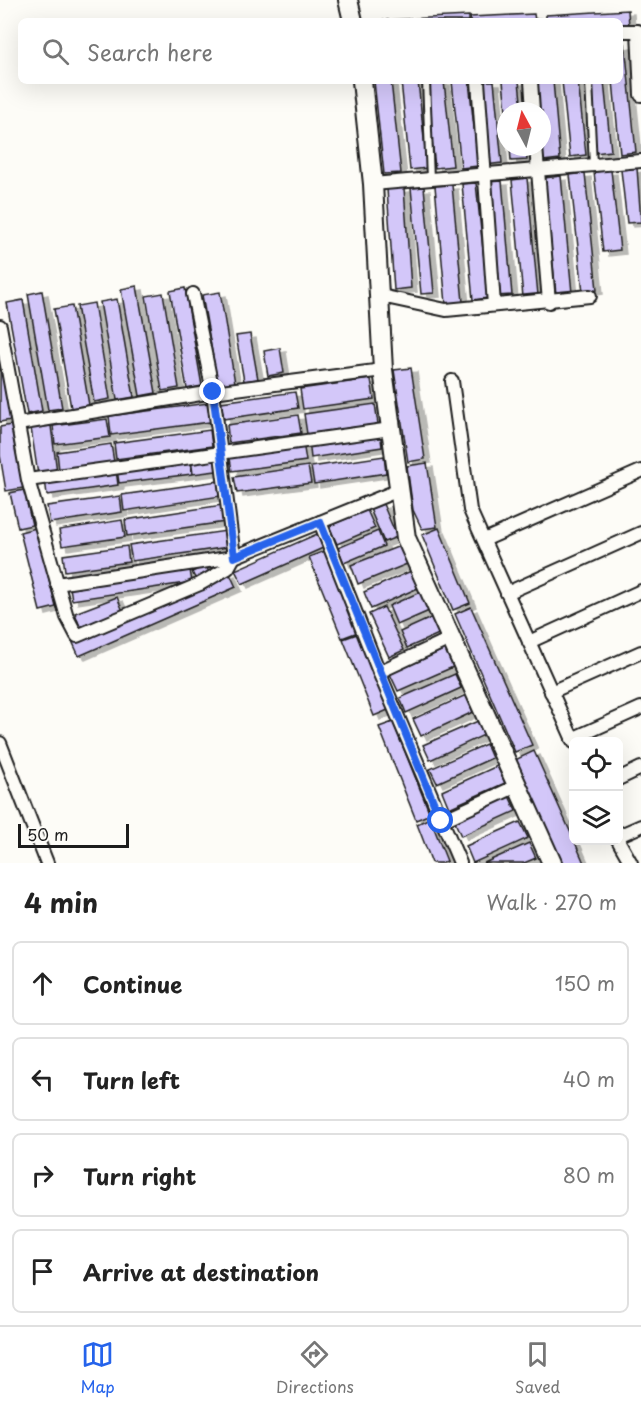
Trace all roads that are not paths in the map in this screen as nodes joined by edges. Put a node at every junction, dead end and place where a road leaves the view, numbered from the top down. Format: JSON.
{"nodes":[{"id":1,"x":348,"y":0,"type":"edge"},
{"id":2,"x":352,"y":18,"type":"edge"},
{"id":3,"x":623,"y":31,"type":"edge"},
{"id":4,"x":362,"y":84,"type":"edge"},
{"id":5,"x":426,"y":84,"type":"edge"},
{"id":6,"x":478,"y":84,"type":"edge"},
{"id":7,"x":531,"y":84,"type":"edge"},
{"id":8,"x":589,"y":84,"type":"edge"},
{"id":9,"x":641,"y":95,"type":"edge"},
{"id":10,"x":532,"y":102,"type":"edge"},
{"id":11,"x":536,"y":156,"type":"edge"},
{"id":12,"x":641,"y":161,"type":"edge"},
{"id":13,"x":593,"y":165,"type":"junction"},
{"id":14,"x":537,"y":170,"type":"junction"},
{"id":15,"x":483,"y":174,"type":"junction"},
{"id":16,"x":430,"y":179,"type":"junction"},
{"id":17,"x":373,"y":184,"type":"junction"},
{"id":18,"x":193,"y":294,"type":"dead end"},
{"id":19,"x":590,"y":297,"type":"dead end"},
{"id":20,"x":381,"y":302,"type":"junction"},
{"id":21,"x":549,"y":302,"type":"junction"},
{"id":22,"x":494,"y":305,"type":"junction"},
{"id":23,"x":0,"y":326,"type":"edge"},
{"id":24,"x":383,"y":370,"type":"junction"},
{"id":25,"x":452,"y":381,"type":"dead end"},
{"id":26,"x":213,"y":392,"type":"junction"},
{"id":27,"x":18,"y":424,"type":"junction"},
{"id":28,"x":391,"y":429,"type":"junction"},
{"id":29,"x":221,"y":452,"type":"junction"},
{"id":30,"x":641,"y":471,"type":"edge"},
{"id":31,"x":28,"y":480,"type":"junction"},
{"id":32,"x":399,"y":490,"type":"junction"},
{"id":33,"x":320,"y":522,"type":"junction"},
{"id":34,"x":641,"y":533,"type":"edge"},
{"id":35,"x":484,"y":540,"type":"junction"},
{"id":36,"x":234,"y":557,"type":"junction"},
{"id":37,"x":57,"y":584,"type":"junction"},
{"id":38,"x":641,"y":591,"type":"edge"},
{"id":39,"x":507,"y":593,"type":"junction"},
{"id":40,"x":452,"y":638,"type":"junction"},
{"id":41,"x":529,"y":642,"type":"junction"},
{"id":42,"x":641,"y":652,"type":"edge"},
{"id":43,"x":379,"y":672,"type":"junction"},
{"id":44,"x":551,"y":692,"type":"junction"},
{"id":45,"x":641,"y":708,"type":"edge"},
{"id":46,"x":571,"y":737,"type":"edge"},
{"id":47,"x":581,"y":737,"type":"edge"},
{"id":48,"x":0,"y":743,"type":"edge"},
{"id":49,"x":641,"y":768,"type":"edge"},
{"id":50,"x":623,"y":776,"type":"edge"},
{"id":51,"x":517,"y":786,"type":"junction"},
{"id":52,"x":441,"y":821,"type":"junction"},
{"id":53,"x":641,"y":826,"type":"edge"},
{"id":54,"x":623,"y":835,"type":"edge"},
{"id":55,"x":622,"y":845,"type":"edge"},
{"id":56,"x":47,"y":863,"type":"edge"},
{"id":57,"x":460,"y":863,"type":"edge"},
{"id":58,"x":552,"y":863,"type":"edge"},
{"id":59,"x":631,"y":863,"type":"edge"}],
"edges":[{"from":1,"to":2,"type":"street"},
{"from":3,"to":9,"type":"street"},
{"from":4,"to":17,"type":"street"},
{"from":5,"to":16,"type":"lane"},
{"from":6,"to":15,"type":"street"},
{"from":7,"to":10,"type":"street"},
{"from":8,"to":13,"type":"lane"},
{"from":11,"to":14,"type":"street"},
{"from":12,"to":13,"type":"street"},
{"from":13,"to":14,"type":"street"},
{"from":14,"to":15,"type":"street"},
{"from":14,"to":21,"type":"street"},
{"from":15,"to":16,"type":"street"},
{"from":15,"to":22,"type":"street"},
{"from":16,"to":17,"type":"street"},
{"from":17,"to":20,"type":"street"},
{"from":18,"to":26,"type":"street"},
{"from":19,"to":21,"type":"street"},
{"from":20,"to":22,"type":"street"},
{"from":20,"to":24,"type":"street"},
{"from":21,"to":22,"type":"street"},
{"from":23,"to":27,"type":"street"},
{"from":24,"to":26,"type":"street"},
{"from":24,"to":28,"type":"street"},
{"from":25,"to":35,"type":"street"},
{"from":26,"to":27,"type":"street"},
{"from":26,"to":29,"type":"street"},
{"from":27,"to":31,"type":"street"},
{"from":28,"to":29,"type":"street"},
{"from":28,"to":32,"type":"street"},
{"from":29,"to":31,"type":"street"},
{"from":29,"to":36,"type":"street"},
{"from":30,"to":35,"type":"street"},
{"from":31,"to":37,"type":"street"},
{"from":32,"to":33,"type":"street"},
{"from":32,"to":40,"type":"street"},
{"from":33,"to":36,"type":"street"},
{"from":33,"to":43,"type":"street"},
{"from":34,"to":39,"type":"street"},
{"from":35,"to":39,"type":"street"},
{"from":36,"to":37,"type":"street"},
{"from":36,"to":37,"type":"street"},
{"from":38,"to":41,"type":"street"},
{"from":39,"to":41,"type":"street"},
{"from":40,"to":43,"type":"street"},
{"from":40,"to":51,"type":"street"},
{"from":41,"to":44,"type":"street"},
{"from":42,"to":44,"type":"street"},
{"from":43,"to":52,"type":"street"},
{"from":44,"to":46,"type":"street"},
{"from":45,"to":47,"type":"street"},
{"from":48,"to":56,"type":"street"},
{"from":49,"to":50,"type":"street"},
{"from":51,"to":52,"type":"street"},
{"from":51,"to":58,"type":"street"},
{"from":52,"to":57,"type":"street"},
{"from":53,"to":54,"type":"street"},
{"from":55,"to":59,"type":"street"}]}
